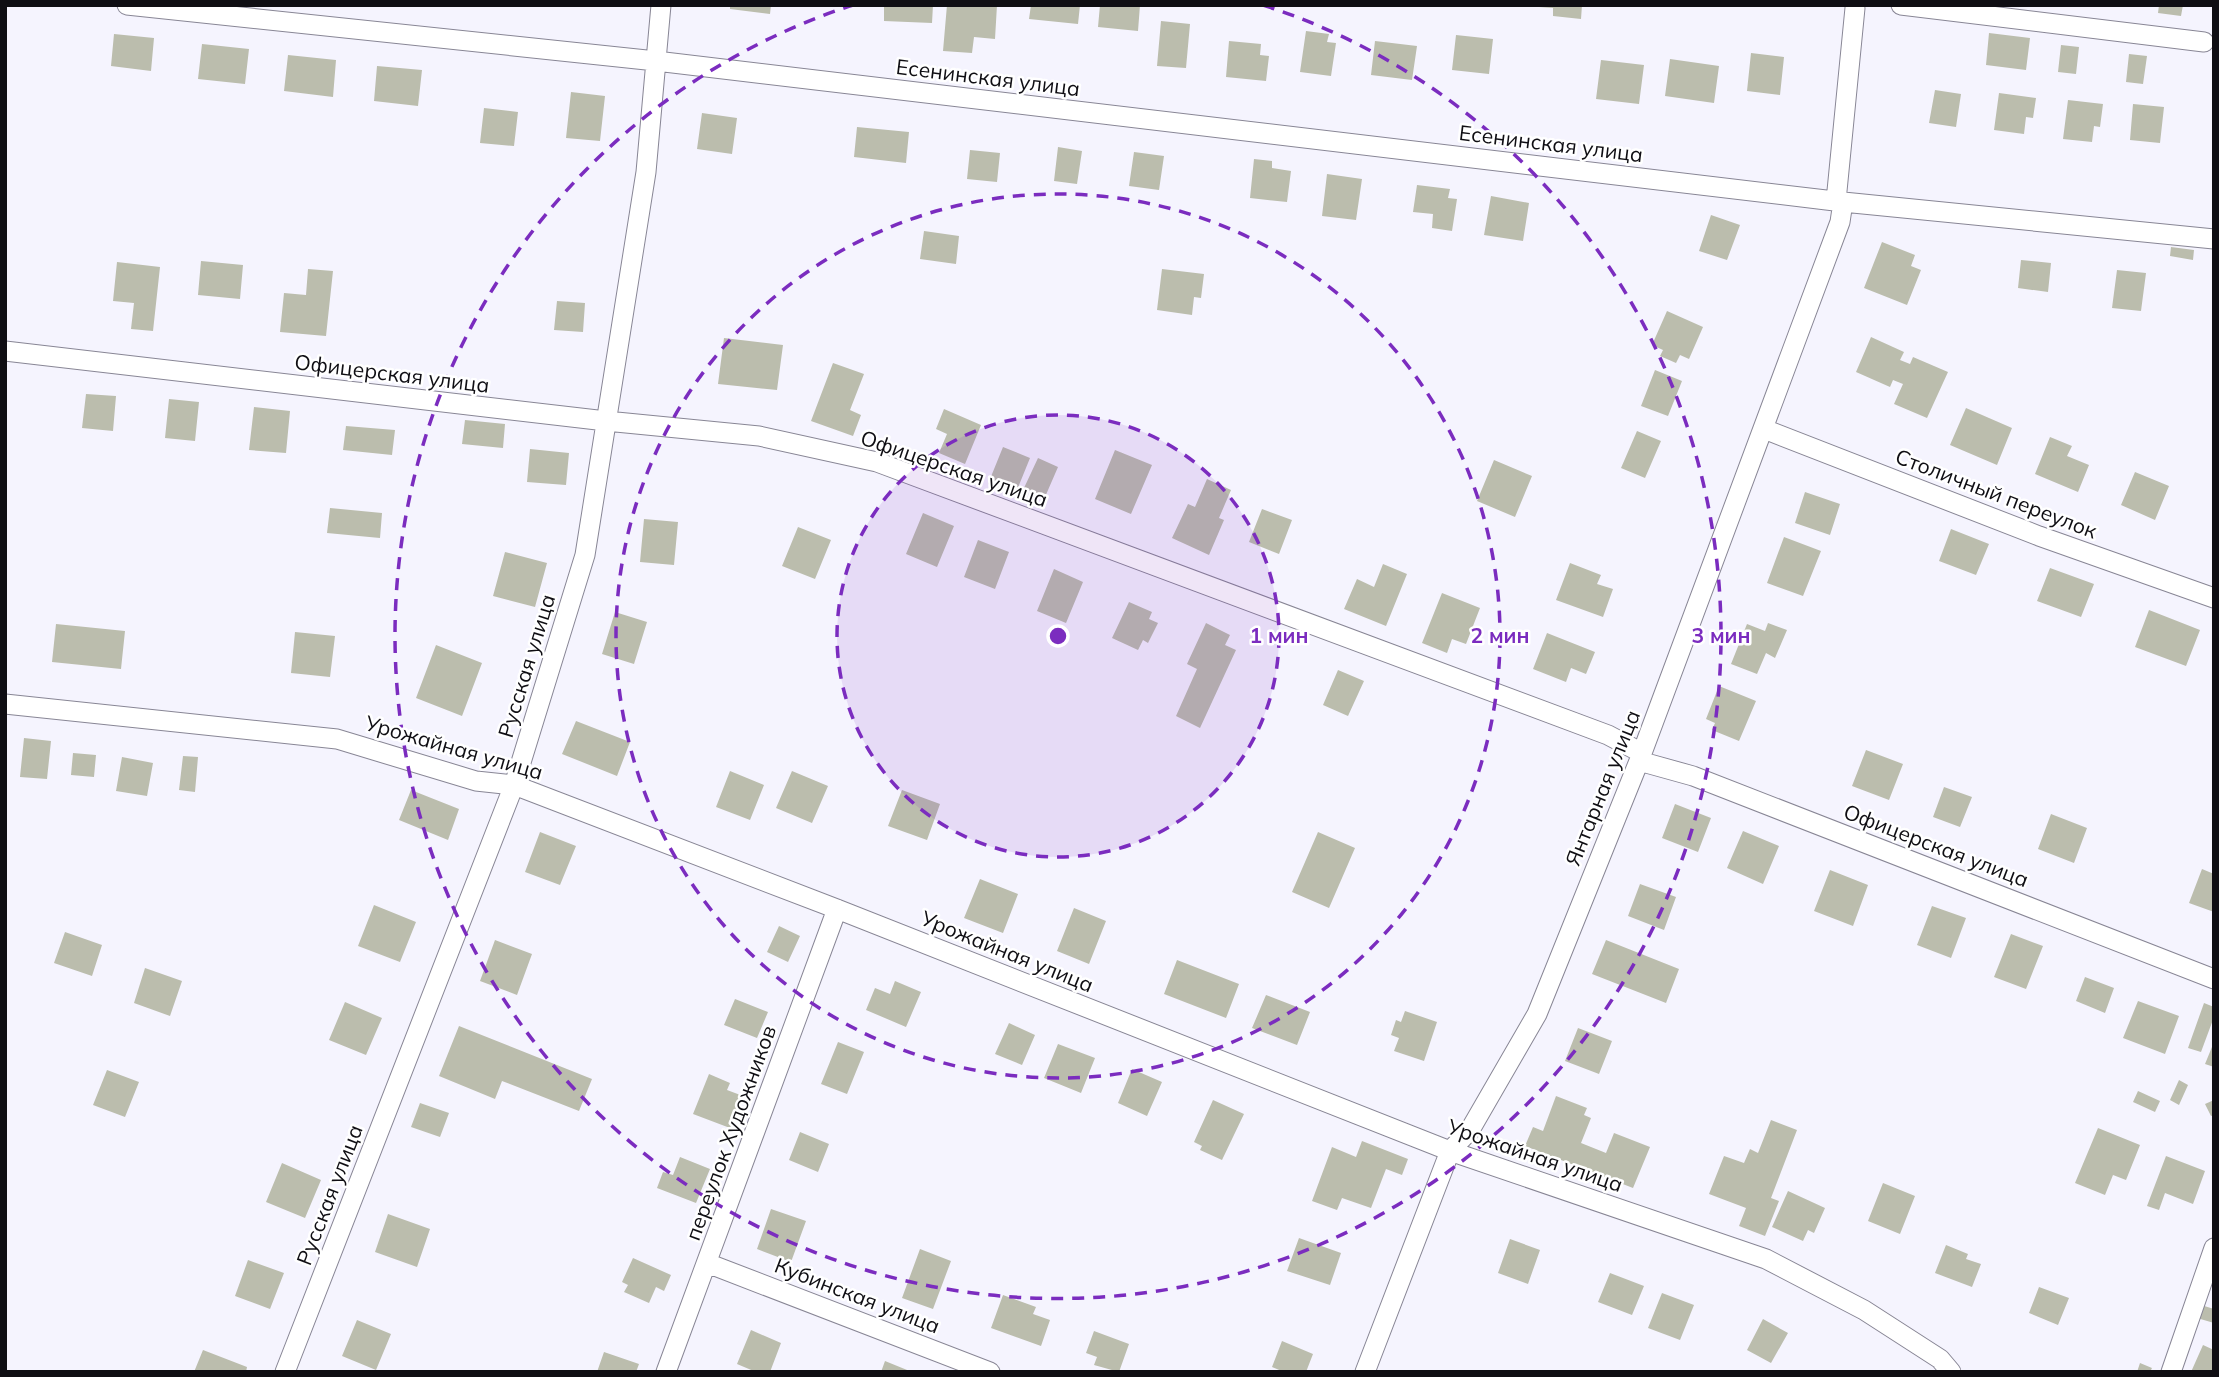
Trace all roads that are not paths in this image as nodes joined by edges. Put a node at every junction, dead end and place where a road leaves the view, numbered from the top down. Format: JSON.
{"nodes":[{"id":1,"x":127,"y":5,"type":"edge"},
{"id":2,"x":661,"y":5,"type":"edge"},
{"id":3,"x":1901,"y":5,"type":"edge"},
{"id":4,"x":1857,"y":6,"type":"edge"},
{"id":5,"x":2204,"y":42,"type":"dead end"},
{"id":6,"x":656,"y":61,"type":"junction"},
{"id":7,"x":1840,"y":201,"type":"junction"},
{"id":8,"x":2214,"y":239,"type":"edge"},
{"id":9,"x":5,"y":351,"type":"edge"},
{"id":10,"x":606,"y":421,"type":"junction"},
{"id":11,"x":1764,"y":429,"type":"junction"},
{"id":12,"x":2214,"y":598,"type":"edge"},
{"id":13,"x":5,"y":704,"type":"edge"},
{"id":14,"x":1641,"y":757,"type":"junction"},
{"id":15,"x":514,"y":785,"type":"junction"},
{"id":16,"x":837,"y":909,"type":"junction"},
{"id":17,"x":2214,"y":979,"type":"edge"},
{"id":18,"x":1450,"y":1151,"type":"junction"},
{"id":19,"x":2214,"y":1248,"type":"edge"},
{"id":20,"x":707,"y":1263,"type":"junction"},
{"id":21,"x":285,"y":1372,"type":"edge"},
{"id":22,"x":666,"y":1372,"type":"edge"},
{"id":23,"x":990,"y":1372,"type":"edge"},
{"id":24,"x":1365,"y":1372,"type":"edge"},
{"id":25,"x":1951,"y":1372,"type":"edge"},
{"id":26,"x":2171,"y":1372,"type":"edge"}],
"edges":[{"from":1,"to":6,"type":"street","name":"Есенинская улица"},
{"from":2,"to":6,"type":"street","name":"Русская улица"},
{"from":3,"to":5,"type":"street"},
{"from":4,"to":7,"type":"street","name":"Янтарная улица"},
{"from":6,"to":7,"type":"street","name":"Есенинская улица"},
{"from":6,"to":10,"type":"street","name":"Русская улица"},
{"from":7,"to":8,"type":"street","name":"Есенинская улица"},
{"from":7,"to":11,"type":"street","name":"Янтарная улица"},
{"from":9,"to":10,"type":"street","name":"Офицерская улица"},
{"from":10,"to":14,"type":"street","name":"Офицерская улица"},
{"from":10,"to":15,"type":"street","name":"Русская улица"},
{"from":11,"to":12,"type":"street","name":"Столичный переулок"},
{"from":11,"to":14,"type":"street","name":"Янтарная улица"},
{"from":13,"to":15,"type":"street","name":"Урожайная улица"},
{"from":14,"to":17,"type":"street","name":"Офицерская улица"},
{"from":14,"to":18,"type":"street","name":"Янтарная улица"},
{"from":15,"to":16,"type":"street","name":"Урожайная улица"},
{"from":15,"to":21,"type":"street","name":"Русская улица"},
{"from":16,"to":18,"type":"street","name":"Урожайная улица"},
{"from":16,"to":20,"type":"street","name":"переулок Художников"},
{"from":18,"to":24,"type":"street","name":"Янтарная улица"},
{"from":18,"to":25,"type":"street","name":"Урожайная улица"},
{"from":19,"to":26,"type":"street"},
{"from":20,"to":22,"type":"street","name":"переулок Художников"},
{"from":20,"to":23,"type":"street","name":"Кубинская улица"}]}
